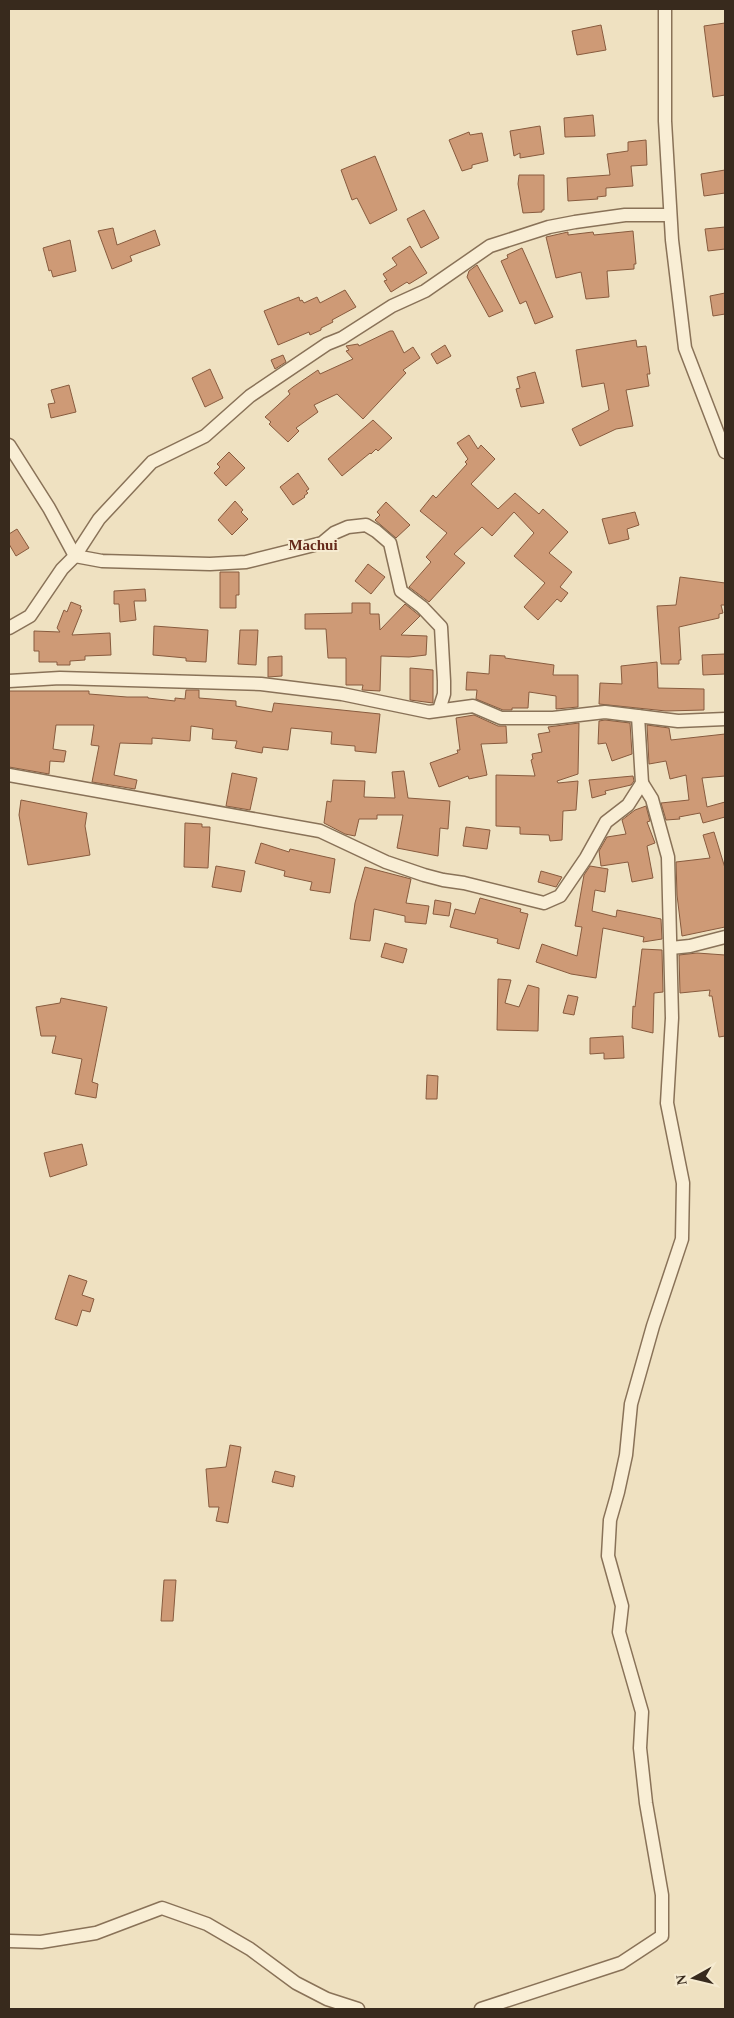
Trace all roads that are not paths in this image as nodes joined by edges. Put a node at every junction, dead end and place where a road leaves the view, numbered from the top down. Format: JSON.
{"nodes":[{"id":1,"x":665,"y":9,"type":"edge"},
{"id":2,"x":670,"y":215,"type":"junction"},
{"id":3,"x":9,"y":445,"type":"edge"},
{"id":4,"x":725,"y":452,"type":"edge"},
{"id":5,"x":75,"y":556,"type":"junction"},
{"id":6,"x":9,"y":628,"type":"edge"},
{"id":7,"x":9,"y":681,"type":"edge"},
{"id":8,"x":440,"y":710,"type":"junction"},
{"id":9,"x":638,"y":716,"type":"junction"},
{"id":10,"x":725,"y":718,"type":"edge"},
{"id":11,"x":9,"y":775,"type":"edge"},
{"id":12,"x":642,"y":784,"type":"junction"},
{"id":13,"x":725,"y":937,"type":"edge"},
{"id":14,"x":670,"y":948,"type":"junction"},
{"id":15,"x":9,"y":1941,"type":"edge"},
{"id":16,"x":358,"y":2009,"type":"edge"},
{"id":17,"x":481,"y":2009,"type":"edge"}],
"edges":[{"from":1,"to":2,"type":"street"},
{"from":2,"to":4,"type":"street"},
{"from":2,"to":5,"type":"street"},
{"from":3,"to":5,"type":"street"},
{"from":5,"to":6,"type":"street"},
{"from":5,"to":8,"type":"street"},
{"from":7,"to":8,"type":"street"},
{"from":8,"to":9,"type":"street"},
{"from":9,"to":10,"type":"street"},
{"from":9,"to":12,"type":"street"},
{"from":11,"to":12,"type":"street"},
{"from":12,"to":14,"type":"street"},
{"from":13,"to":14,"type":"street"},
{"from":14,"to":17,"type":"street"},
{"from":15,"to":16,"type":"street"}]}
